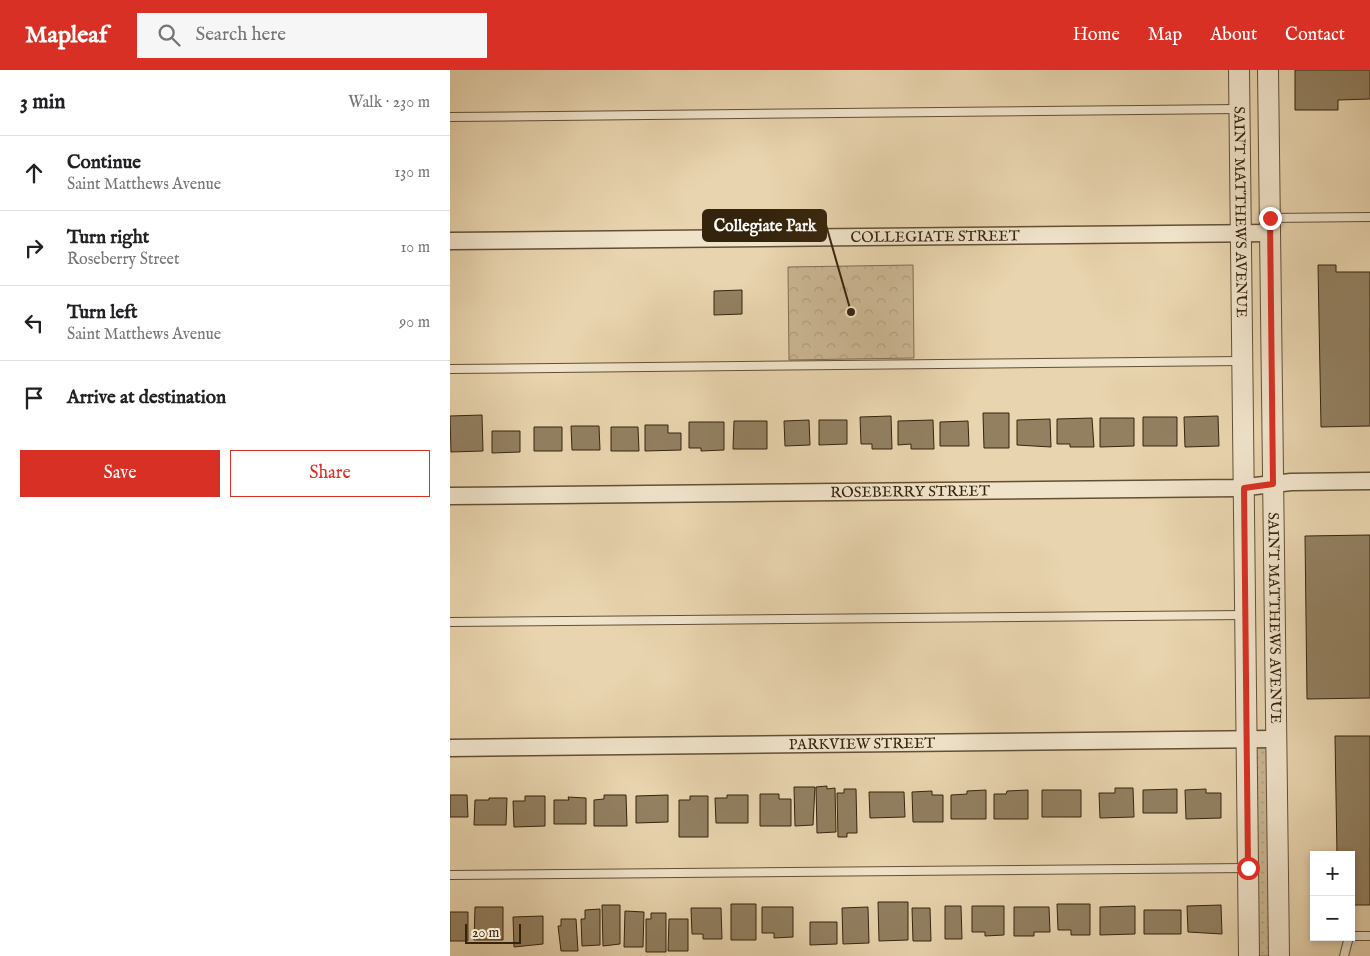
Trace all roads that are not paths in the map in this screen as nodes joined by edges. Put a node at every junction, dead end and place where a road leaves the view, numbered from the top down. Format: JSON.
{"nodes":[{"id":1,"x":1239,"y":70,"type":"edge"},
{"id":2,"x":1268,"y":70,"type":"edge"},
{"id":3,"x":1239,"y":110,"type":"junction"},
{"id":4,"x":450,"y":117,"type":"edge"},
{"id":5,"x":1370,"y":217,"type":"edge"},
{"id":6,"x":1270,"y":226,"type":"junction"},
{"id":7,"x":1241,"y":233,"type":"junction"},
{"id":8,"x":450,"y":242,"type":"edge"},
{"id":9,"x":1242,"y":361,"type":"junction"},
{"id":10,"x":450,"y":369,"type":"edge"},
{"id":11,"x":1370,"y":481,"type":"edge"},
{"id":12,"x":1273,"y":484,"type":"junction"},
{"id":13,"x":1244,"y":488,"type":"junction"},
{"id":14,"x":450,"y":496,"type":"edge"},
{"id":15,"x":1245,"y":615,"type":"junction"},
{"id":16,"x":450,"y":622,"type":"edge"},
{"id":17,"x":1276,"y":739,"type":"junction"},
{"id":18,"x":1247,"y":740,"type":"junction"},
{"id":19,"x":450,"y":748,"type":"edge"},
{"id":20,"x":1248,"y":868,"type":"junction"},
{"id":21,"x":450,"y":874,"type":"edge"},
{"id":22,"x":1370,"y":936,"type":"edge"},
{"id":23,"x":1355,"y":937,"type":"edge"},
{"id":24,"x":1349,"y":941,"type":"edge"},
{"id":25,"x":1249,"y":956,"type":"edge"},
{"id":26,"x":1279,"y":956,"type":"edge"},
{"id":27,"x":1344,"y":956,"type":"edge"}],
"edges":[{"from":1,"to":3,"type":"street","name":"SAINT MATTHEWS AVENUE"},
{"from":2,"to":6,"type":"street","name":"SAINT MATTHEWS AVENUE"},
{"from":3,"to":4,"type":"lane"},
{"from":3,"to":7,"type":"street","name":"SAINT MATTHEWS AVENUE"},
{"from":5,"to":6,"type":"lane"},
{"from":6,"to":7,"type":"street","name":"COLLEGIATE STREET"},
{"from":6,"to":12,"type":"street","name":"SAINT MATTHEWS AVENUE"},
{"from":7,"to":8,"type":"street","name":"COLLEGIATE STREET"},
{"from":7,"to":9,"type":"street","name":"SAINT MATTHEWS AVENUE"},
{"from":9,"to":10,"type":"lane"},
{"from":9,"to":13,"type":"street","name":"SAINT MATTHEWS AVENUE"},
{"from":11,"to":12,"type":"street","name":"ROSEBERRY STREET"},
{"from":12,"to":13,"type":"street","name":"ROSEBERRY STREET"},
{"from":12,"to":17,"type":"street","name":"SAINT MATTHEWS AVENUE"},
{"from":13,"to":14,"type":"street","name":"ROSEBERRY STREET"},
{"from":13,"to":15,"type":"street","name":"SAINT MATTHEWS AVENUE"},
{"from":15,"to":16,"type":"lane"},
{"from":15,"to":18,"type":"street","name":"SAINT MATTHEWS AVENUE"},
{"from":17,"to":18,"type":"street","name":"PARKVIEW STREET"},
{"from":17,"to":26,"type":"street","name":"SAINT MATTHEWS AVENUE"},
{"from":18,"to":19,"type":"street","name":"PARKVIEW STREET"},
{"from":18,"to":20,"type":"street","name":"SAINT MATTHEWS AVENUE"},
{"from":20,"to":21,"type":"lane"},
{"from":20,"to":25,"type":"street","name":"SAINT MATTHEWS AVENUE"},
{"from":22,"to":23,"type":"lane"},
{"from":24,"to":27,"type":"lane"}]}
